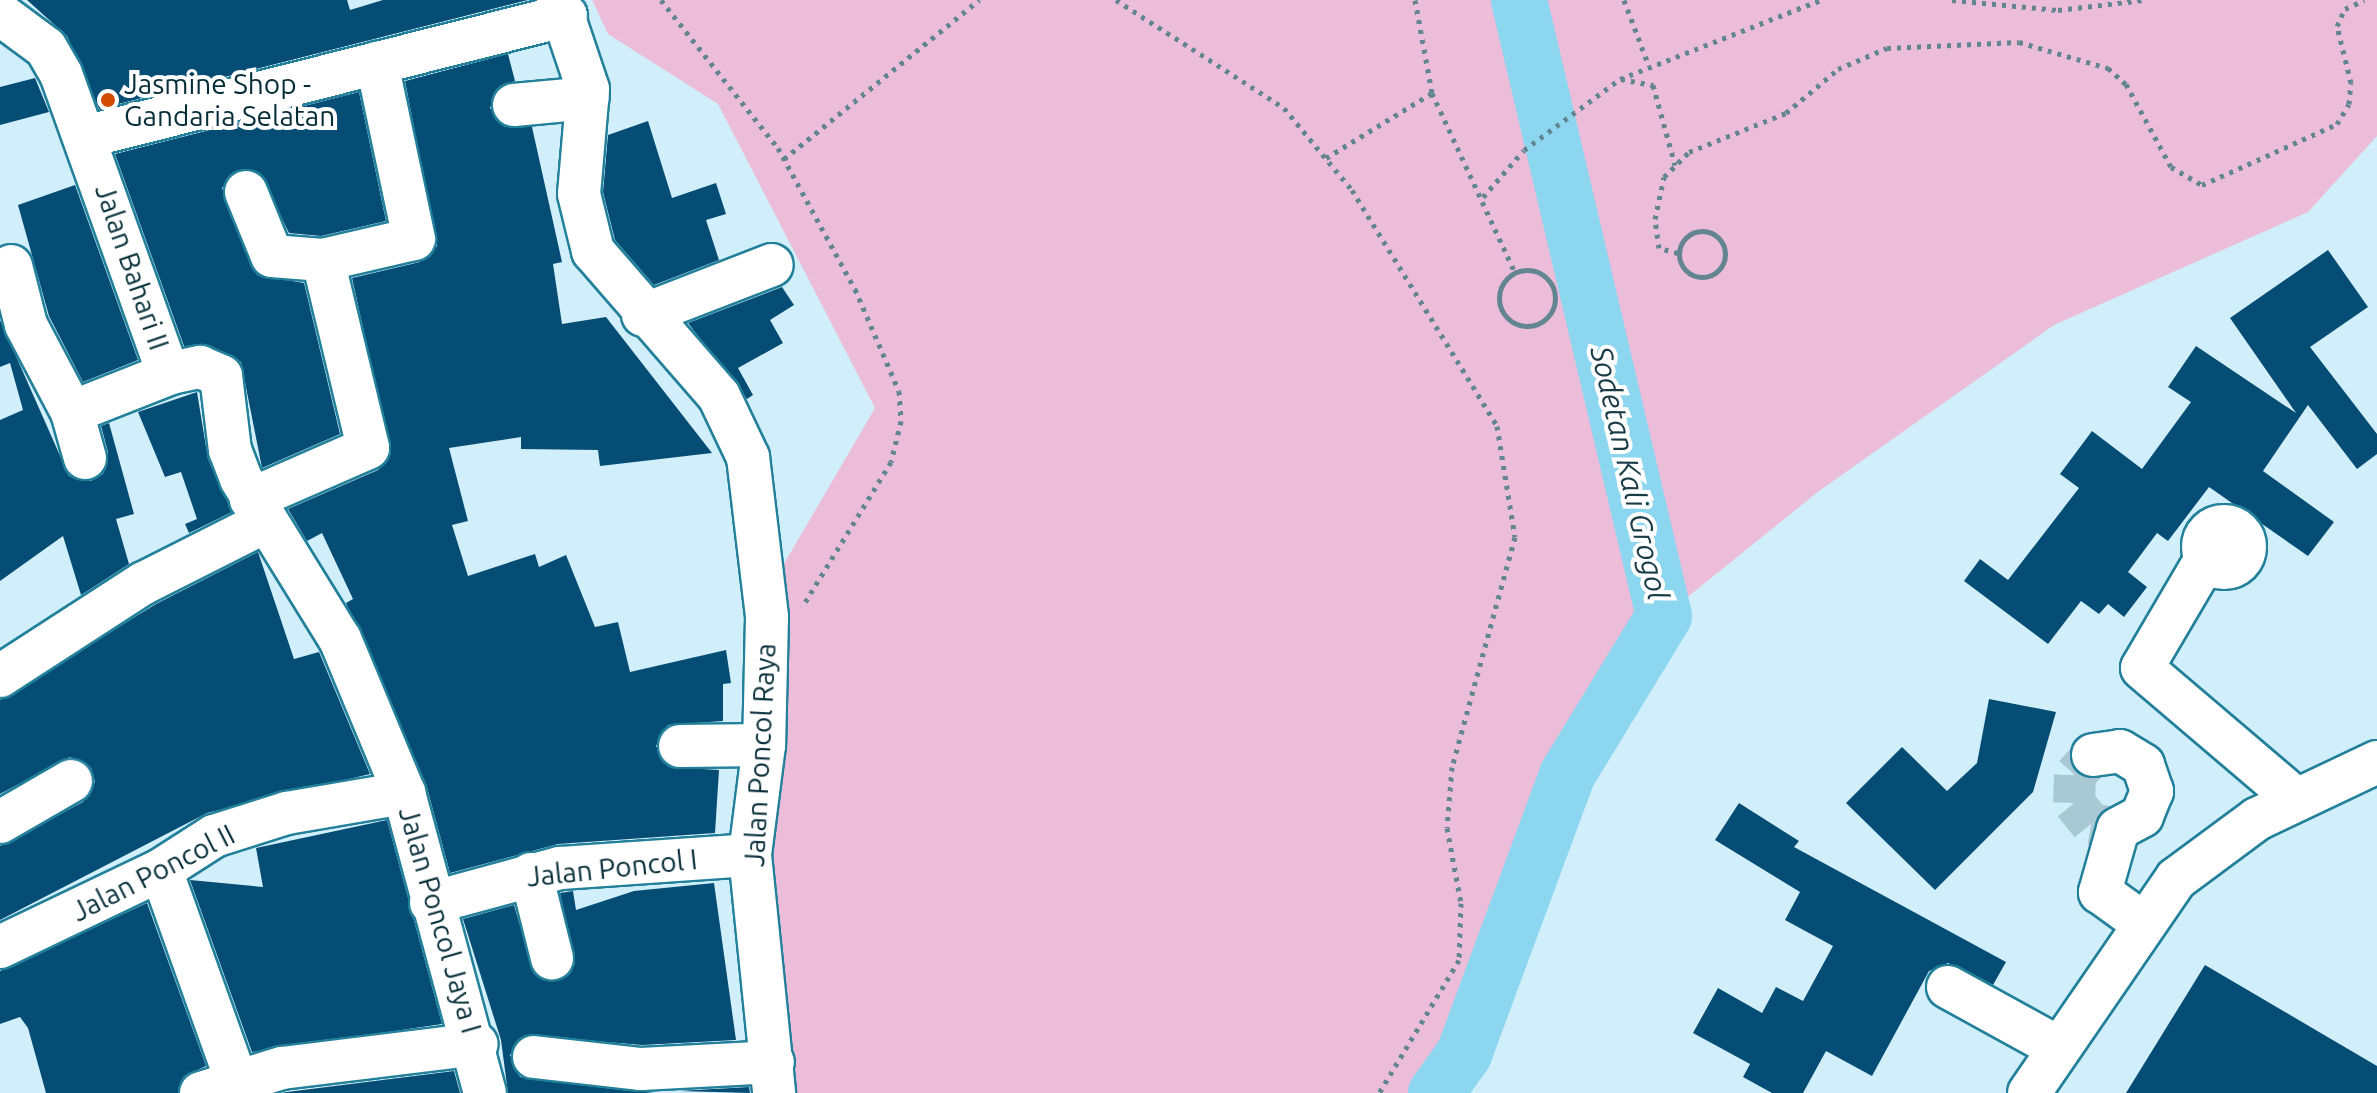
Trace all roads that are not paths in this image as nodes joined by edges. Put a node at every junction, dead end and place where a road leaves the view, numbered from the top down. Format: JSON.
{"nodes":[{"id":1,"x":562,"y":8,"type":"edge"},
{"id":2,"x":0,"y":14,"type":"edge"},
{"id":3,"x":377,"y":63,"type":"junction"},
{"id":4,"x":588,"y":98,"type":"junction"},
{"id":5,"x":514,"y":105,"type":"dead end"},
{"id":6,"x":89,"y":136,"type":"junction"},
{"id":7,"x":246,"y":192,"type":"dead end"},
{"id":8,"x":323,"y":260,"type":"junction"},
{"id":9,"x":772,"y":265,"type":"dead end"},
{"id":10,"x":11,"y":266,"type":"dead end"},
{"id":11,"x":643,"y":315,"type":"junction"},
{"id":12,"x":171,"y":373,"type":"junction"},
{"id":13,"x":72,"y":412,"type":"junction"},
{"id":14,"x":85,"y":458,"type":"dead end"},
{"id":15,"x":258,"y":510,"type":"junction"},
{"id":16,"x":2206,"y":559,"type":"dead end"},
{"id":17,"x":0,"y":676,"type":"edge"},
{"id":18,"x":764,"y":745,"type":"junction"},
{"id":19,"x":680,"y":746,"type":"dead end"},
{"id":20,"x":2093,"y":755,"type":"dead end"},
{"id":21,"x":2377,"y":762,"type":"edge"},
{"id":22,"x":71,"y":781,"type":"dead end"},
{"id":23,"x":404,"y":793,"type":"junction"},
{"id":24,"x":2296,"y":799,"type":"junction"},
{"id":25,"x":0,"y":822,"type":"edge"},
{"id":26,"x":750,"y":855,"type":"junction"},
{"id":27,"x":161,"y":870,"type":"junction"},
{"id":28,"x":531,"y":874,"type":"junction"},
{"id":29,"x":431,"y":903,"type":"junction"},
{"id":30,"x":2140,"y":921,"type":"junction"},
{"id":31,"x":0,"y":947,"type":"edge"},
{"id":32,"x":552,"y":958,"type":"dead end"},
{"id":33,"x":1948,"y":987,"type":"dead end"},
{"id":34,"x":477,"y":1044,"type":"junction"},
{"id":35,"x":2057,"y":1047,"type":"junction"},
{"id":36,"x":534,"y":1057,"type":"dead end"},
{"id":37,"x":774,"y":1078,"type":"edge"},
{"id":38,"x":219,"y":1088,"type":"edge"},
{"id":39,"x":485,"y":1093,"type":"edge"},
{"id":40,"x":2029,"y":1093,"type":"edge"}],
"edges":[{"from":1,"to":3,"type":"street"},
{"from":1,"to":4,"type":"street","name":"Jalan Poncol Raya"},
{"from":2,"to":6,"type":"street","name":"Jalan Bahari II"},
{"from":3,"to":6,"type":"street"},
{"from":3,"to":8,"type":"street"},
{"from":4,"to":5,"type":"street"},
{"from":4,"to":11,"type":"street","name":"Jalan Poncol Raya"},
{"from":6,"to":12,"type":"street","name":"Jalan Bahari II"},
{"from":7,"to":8,"type":"street"},
{"from":8,"to":15,"type":"street"},
{"from":9,"to":11,"type":"street"},
{"from":10,"to":13,"type":"street"},
{"from":11,"to":18,"type":"street","name":"Jalan Poncol Raya"},
{"from":12,"to":13,"type":"street"},
{"from":12,"to":15,"type":"street","name":"Jalan Bahari II"},
{"from":13,"to":14,"type":"street"},
{"from":15,"to":17,"type":"street"},
{"from":15,"to":23,"type":"street","name":"Jalan Bahari II"},
{"from":16,"to":24,"type":"street"},
{"from":18,"to":19,"type":"street"},
{"from":18,"to":26,"type":"street","name":"Jalan Poncol Raya"},
{"from":20,"to":30,"type":"street"},
{"from":21,"to":24,"type":"street"},
{"from":22,"to":25,"type":"street"},
{"from":23,"to":27,"type":"street","name":"Jalan Poncol II"},
{"from":23,"to":29,"type":"street","name":"Jalan Poncol Jaya I"},
{"from":24,"to":30,"type":"street"},
{"from":26,"to":28,"type":"street","name":"Jalan Poncol I"},
{"from":26,"to":37,"type":"street","name":"Jalan Poncol Raya"},
{"from":27,"to":31,"type":"street","name":"Jalan Poncol II"},
{"from":27,"to":38,"type":"street"},
{"from":28,"to":29,"type":"street","name":"Jalan Poncol I"},
{"from":28,"to":32,"type":"street"},
{"from":29,"to":34,"type":"street","name":"Jalan Poncol Jaya I"},
{"from":30,"to":35,"type":"street"},
{"from":33,"to":35,"type":"street"},
{"from":34,"to":38,"type":"street","name":"Jalan Poncol Jaya I"},
{"from":34,"to":39,"type":"street"},
{"from":35,"to":40,"type":"street"},
{"from":36,"to":37,"type":"street"}]}
